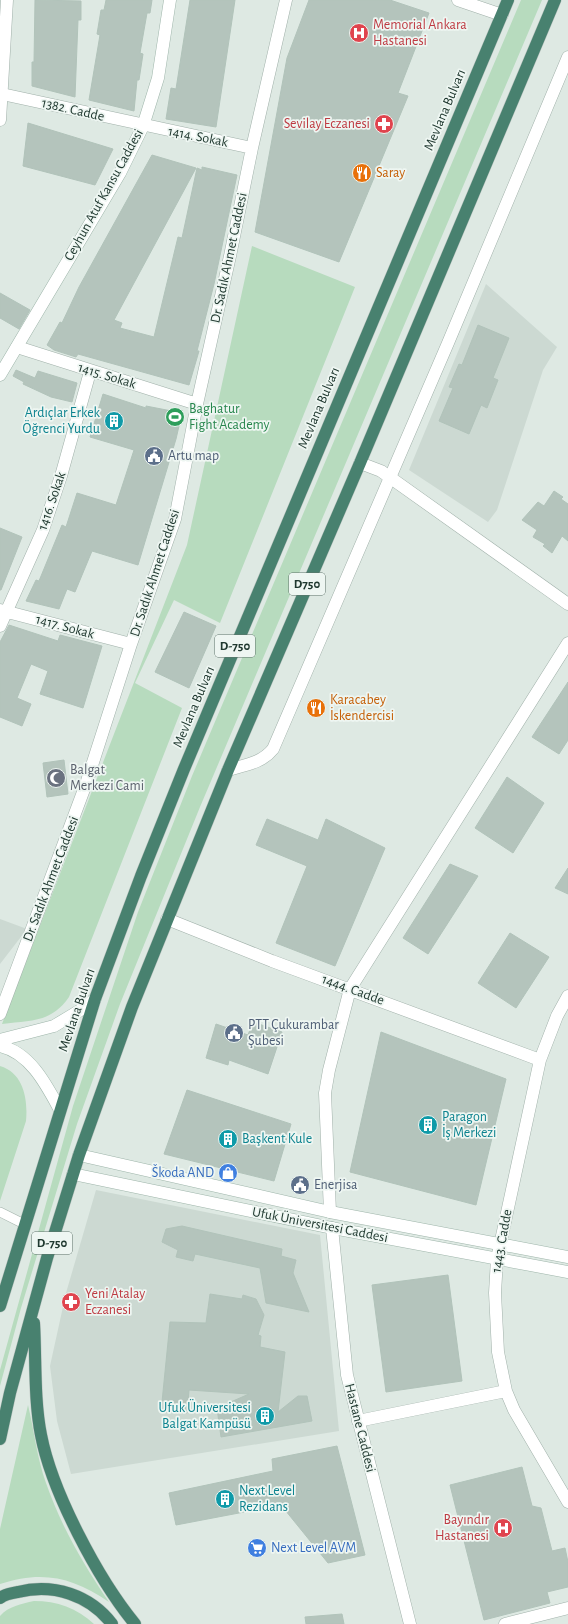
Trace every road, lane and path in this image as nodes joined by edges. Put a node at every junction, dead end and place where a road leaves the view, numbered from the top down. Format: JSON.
{"nodes":[{"id":1,"x":7,"y":0,"type":"edge"},
{"id":2,"x":170,"y":0,"type":"edge"},
{"id":3,"x":286,"y":0,"type":"edge"},
{"id":4,"x":458,"y":0,"type":"edge"},
{"id":5,"x":508,"y":0,"type":"edge"},
{"id":6,"x":555,"y":0,"type":"edge"},
{"id":7,"x":502,"y":15,"type":"junction"},
{"id":8,"x":568,"y":57,"type":"edge"},
{"id":9,"x":2,"y":94,"type":"junction"},
{"id":10,"x":0,"y":120,"type":"edge"},
{"id":11,"x":144,"y":126,"type":"junction"},
{"id":12,"x":252,"y":148,"type":"junction"},
{"id":13,"x":17,"y":347,"type":"junction"},
{"id":14,"x":90,"y":372,"type":"junction"},
{"id":15,"x":0,"y":375,"type":"edge"},
{"id":16,"x":197,"y":404,"type":"junction"},
{"id":17,"x":360,"y":462,"type":"junction"},
{"id":18,"x":389,"y":477,"type":"junction"},
{"id":19,"x":568,"y":604,"type":"edge"},
{"id":20,"x":3,"y":611,"type":"edge"},
{"id":21,"x":0,"y":626,"type":"edge"},
{"id":22,"x":568,"y":643,"type":"edge"},
{"id":23,"x":131,"y":644,"type":"junction"},
{"id":24,"x":228,"y":770,"type":"junction"},
{"id":25,"x":167,"y":919,"type":"junction"},
{"id":26,"x":350,"y":988,"type":"junction"},
{"id":27,"x":568,"y":996,"type":"edge"},
{"id":28,"x":95,"y":999,"type":"junction"},
{"id":29,"x":0,"y":1014,"type":"edge"},
{"id":30,"x":0,"y":1040,"type":"edge"},
{"id":31,"x":0,"y":1046,"type":"edge"},
{"id":32,"x":540,"y":1060,"type":"junction"},
{"id":33,"x":60,"y":1110,"type":"junction"},
{"id":34,"x":79,"y":1155,"type":"junction"},
{"id":35,"x":73,"y":1174,"type":"junction"},
{"id":36,"x":0,"y":1212,"type":"edge"},
{"id":37,"x":330,"y":1212,"type":"junction"},
{"id":38,"x":24,"y":1224,"type":"junction"},
{"id":39,"x":332,"y":1228,"type":"junction"},
{"id":40,"x":500,"y":1245,"type":"junction"},
{"id":41,"x":568,"y":1257,"type":"edge"},
{"id":42,"x":496,"y":1259,"type":"junction"},
{"id":43,"x":568,"y":1272,"type":"edge"},
{"id":44,"x":0,"y":1306,"type":"edge"},
{"id":45,"x":33,"y":1314,"type":"junction"},
{"id":46,"x":506,"y":1392,"type":"junction"},
{"id":47,"x":358,"y":1421,"type":"junction"},
{"id":48,"x":0,"y":1439,"type":"edge"},
{"id":49,"x":568,"y":1502,"type":"edge"},
{"id":50,"x":0,"y":1598,"type":"edge"},
{"id":51,"x":568,"y":1608,"type":"edge"},
{"id":52,"x":112,"y":1624,"type":"edge"},
{"id":53,"x":135,"y":1624,"type":"edge"},
{"id":54,"x":410,"y":1624,"type":"edge"},
{"id":55,"x":505,"y":1624,"type":"edge"}],
"edges":[{"from":1,"to":9,"type":"street"},
{"from":2,"to":11,"type":"street","name":"Ceyhun Atuf Kansu Caddesi"},
{"from":3,"to":12,"type":"street","name":"Dr. Sadık Ahmet Caddesi"},
{"from":4,"to":7,"type":"street"},
{"from":5,"to":7,"type":"highway","name":"Mevlana Bulvarı","number":"D-750"},
{"from":6,"to":17,"type":"highway","number":"D750"},
{"from":7,"to":28,"type":"highway","name":"Mevlana Bulvarı","number":"D-750"},
{"from":8,"to":18,"type":"street"},
{"from":9,"to":10,"type":"street"},
{"from":9,"to":11,"type":"street","name":"1382. Cadde"},
{"from":11,"to":12,"type":"street","name":"1414. Sokak"},
{"from":11,"to":13,"type":"street","name":"Ceyhun Atuf Kansu Caddesi"},
{"from":12,"to":16,"type":"street","name":"Dr. Sadık Ahmet Caddesi"},
{"from":13,"to":14,"type":"street","name":"1415. Sokak"},
{"from":13,"to":15,"type":"street","name":"Ceyhun Atuf Kansu Caddesi"},
{"from":14,"to":16,"type":"street","name":"1415. Sokak"},
{"from":14,"to":20,"type":"street","name":"1416. Sokak"},
{"from":16,"to":23,"type":"street","name":"Dr. Sadık Ahmet Caddesi"},
{"from":17,"to":18,"type":"street"},
{"from":17,"to":24,"type":"highway","number":"D750"},
{"from":18,"to":19,"type":"street"},
{"from":18,"to":24,"type":"street"},
{"from":20,"to":21,"type":"street","name":"1416. Sokak"},
{"from":20,"to":23,"type":"street","name":"1417. Sokak"},
{"from":22,"to":26,"type":"street","name":"Hastane Caddesi"},
{"from":23,"to":29,"type":"street","name":"Dr. Sadık Ahmet Caddesi"},
{"from":24,"to":25,"type":"highway","number":"D750"},
{"from":25,"to":26,"type":"street","name":"1444. Cadde"},
{"from":25,"to":34,"type":"highway","number":"D750"},
{"from":26,"to":32,"type":"street","name":"1444. Cadde"},
{"from":26,"to":37,"type":"street","name":"Hastane Caddesi"},
{"from":27,"to":32,"type":"street","name":"1443. Cadde"},
{"from":28,"to":30,"type":"street"},
{"from":28,"to":33,"type":"highway","name":"Mevlana Bulvarı","number":"D-750"},
{"from":31,"to":33,"type":"street"},
{"from":32,"to":40,"type":"street","name":"1443. Cadde"},
{"from":33,"to":38,"type":"highway","name":"Mevlana Bulvarı","number":"D-750"},
{"from":34,"to":35,"type":"highway","number":"D750"},
{"from":34,"to":37,"type":"street","name":"Ufuk Üniversitesi Caddesi"},
{"from":35,"to":39,"type":"street","name":"Ufuk Üniversitesi Caddesi"},
{"from":35,"to":45,"type":"highway","number":"D-750"},
{"from":36,"to":38,"type":"street"},
{"from":37,"to":39,"type":"street","name":"Hastane Caddesi"},
{"from":37,"to":40,"type":"street","name":"Ufuk Üniversitesi Caddesi"},
{"from":38,"to":44,"type":"highway","name":"Mevlana Bulvarı","number":"D-750"},
{"from":39,"to":42,"type":"street","name":"Ufuk Üniversitesi Caddesi"},
{"from":39,"to":47,"type":"street","name":"Hastane Caddesi"},
{"from":40,"to":41,"type":"street","name":"Ufuk Üniversitesi Caddesi"},
{"from":40,"to":42,"type":"street","name":"1443. Cadde"},
{"from":42,"to":43,"type":"street","name":"Ufuk Üniversitesi Caddesi"},
{"from":42,"to":46,"type":"street","name":"1443. Cadde"},
{"from":45,"to":48,"type":"highway","number":"D-750"},
{"from":45,"to":53,"type":"highway"},
{"from":46,"to":47,"type":"street"},
{"from":46,"to":49,"type":"street","name":"1443. Cadde"},
{"from":47,"to":54,"type":"street","name":"Hastane Caddesi"},
{"from":50,"to":52,"type":"highway"},
{"from":51,"to":55,"type":"street"}]}
